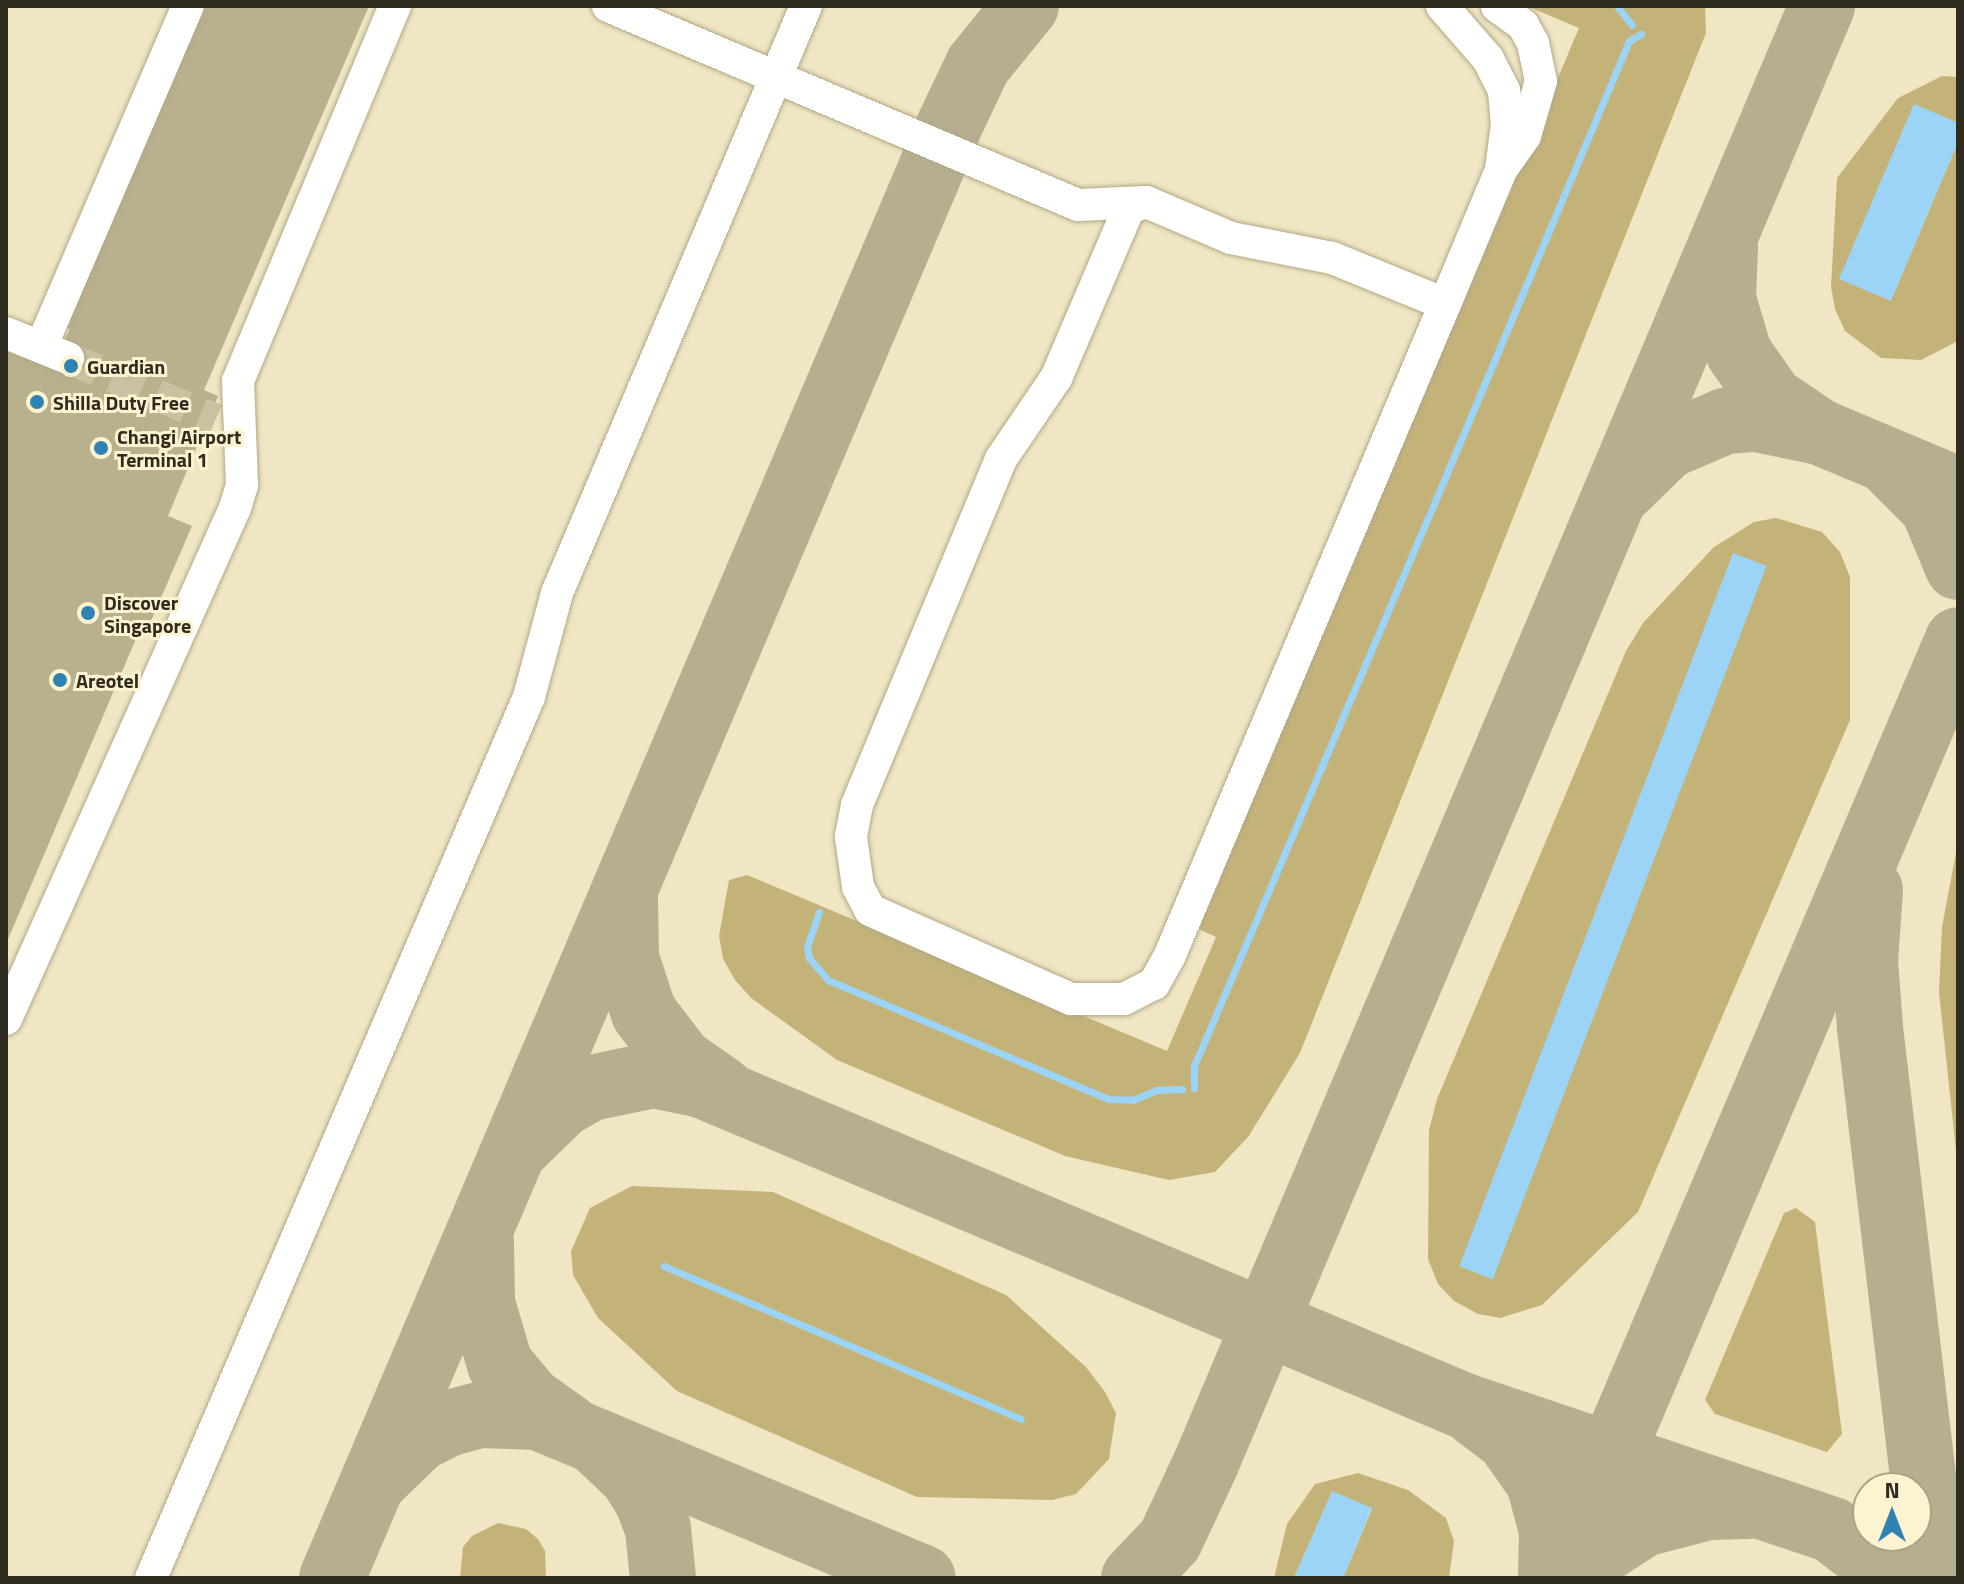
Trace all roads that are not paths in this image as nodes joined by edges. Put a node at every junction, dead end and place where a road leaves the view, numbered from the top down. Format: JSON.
{"nodes":[{"id":1,"x":188,"y":6,"type":"edge"},
{"id":2,"x":395,"y":6,"type":"edge"},
{"id":3,"x":608,"y":6,"type":"edge"},
{"id":4,"x":806,"y":6,"type":"edge"},
{"id":5,"x":1442,"y":6,"type":"edge"},
{"id":6,"x":1497,"y":6,"type":"edge"},
{"id":7,"x":775,"y":78,"type":"junction"},
{"id":8,"x":1501,"y":170,"type":"junction"},
{"id":9,"x":1146,"y":202,"type":"junction"},
{"id":10,"x":1445,"y":304,"type":"junction"},
{"id":11,"x":6,"y":315,"type":"edge"},
{"id":12,"x":6,"y":333,"type":"edge"},
{"id":13,"x":53,"y":345,"type":"junction"},
{"id":14,"x":216,"y":420,"type":"tunnel mouth"},
{"id":15,"x":239,"y":458,"type":"junction"},
{"id":16,"x":6,"y":1019,"type":"edge"},
{"id":17,"x":151,"y":1578,"type":"edge"}],
"edges":[{"from":1,"to":13,"type":"lane"},
{"from":2,"to":15,"type":"lane"},
{"from":3,"to":7,"type":"lane"},
{"from":4,"to":7,"type":"lane"},
{"from":5,"to":8,"type":"lane"},
{"from":6,"to":8,"type":"lane"},
{"from":7,"to":9,"type":"lane"},
{"from":7,"to":17,"type":"lane"},
{"from":8,"to":10,"type":"lane"},
{"from":9,"to":10,"type":"lane"},
{"from":9,"to":10,"type":"lane"},
{"from":11,"to":13,"type":"lane"},
{"from":12,"to":13,"type":"lane"},
{"from":14,"to":15,"type":"lane"},
{"from":15,"to":16,"type":"lane"}]}
